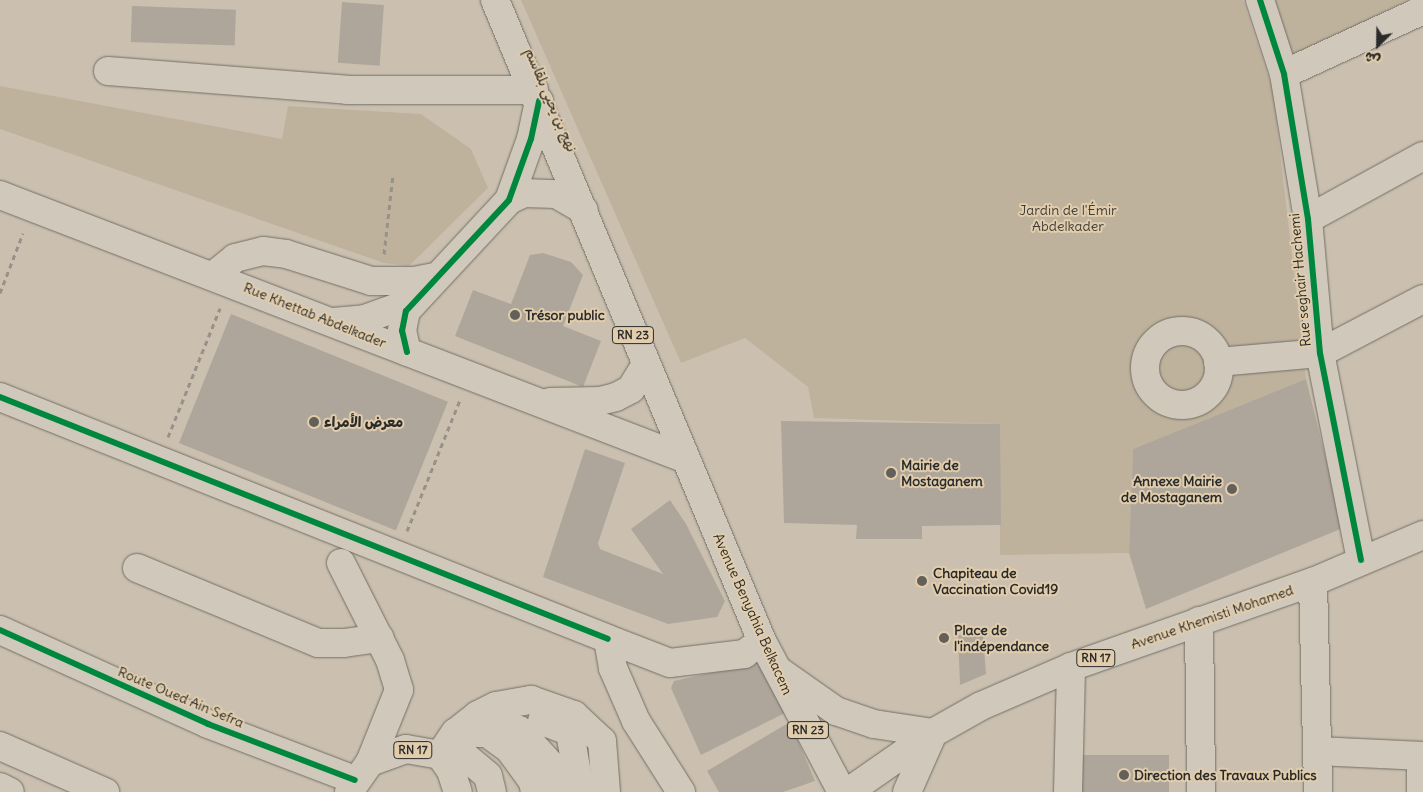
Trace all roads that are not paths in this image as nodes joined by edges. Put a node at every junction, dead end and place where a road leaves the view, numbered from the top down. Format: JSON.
{"nodes":[{"id":1,"x":495,"y":0,"type":"edge"},
{"id":2,"x":1260,"y":0,"type":"edge"},
{"id":3,"x":1423,"y":10,"type":"edge"},
{"id":4,"x":108,"y":71,"type":"dead end"},
{"id":5,"x":1284,"y":74,"type":"junction"},
{"id":6,"x":536,"y":96,"type":"junction"},
{"id":7,"x":1423,"y":156,"type":"edge"},
{"id":8,"x":0,"y":196,"type":"edge"},
{"id":9,"x":510,"y":200,"type":"junction"},
{"id":10,"x":584,"y":210,"type":"junction"},
{"id":11,"x":1308,"y":219,"type":"junction"},
{"id":12,"x":435,"y":276,"type":"junction"},
{"id":13,"x":222,"y":279,"type":"junction"},
{"id":14,"x":1423,"y":299,"type":"edge"},
{"id":15,"x":412,"y":302,"type":"junction"},
{"id":16,"x":333,"y":322,"type":"junction"},
{"id":17,"x":407,"y":352,"type":"junction"},
{"id":18,"x":1320,"y":354,"type":"junction"},
{"id":19,"x":1218,"y":362,"type":"dead end"},
{"id":20,"x":645,"y":366,"type":"junction"},
{"id":21,"x":0,"y":397,"type":"edge"},
{"id":22,"x":536,"y":402,"type":"junction"},
{"id":23,"x":686,"y":459,"type":"junction"},
{"id":24,"x":1423,"y":536,"type":"edge"},
{"id":25,"x":1423,"y":545,"type":"edge"},
{"id":26,"x":1361,"y":560,"type":"junction"},
{"id":27,"x":341,"y":563,"type":"dead end"},
{"id":28,"x":136,"y":568,"type":"dead end"},
{"id":29,"x":1313,"y":582,"type":"junction"},
{"id":30,"x":1200,"y":621,"type":"junction"},
{"id":31,"x":0,"y":630,"type":"edge"},
{"id":32,"x":380,"y":638,"type":"junction"},
{"id":33,"x":608,"y":639,"type":"junction"},
{"id":34,"x":762,"y":641,"type":"junction"},
{"id":35,"x":774,"y":667,"type":"junction"},
{"id":36,"x":1071,"y":667,"type":"junction"},
{"id":37,"x":487,"y":711,"type":"junction"},
{"id":38,"x":455,"y":733,"type":"junction"},
{"id":39,"x":933,"y":733,"type":"junction"},
{"id":40,"x":0,"y":746,"type":"edge"},
{"id":41,"x":1317,"y":751,"type":"junction"},
{"id":42,"x":440,"y":755,"type":"junction"},
{"id":43,"x":1422,"y":756,"type":"edge"},
{"id":44,"x":358,"y":778,"type":"edge"},
{"id":45,"x":0,"y":787,"type":"edge"},
{"id":46,"x":10,"y":792,"type":"edge"},
{"id":47,"x":105,"y":792,"type":"edge"},
{"id":48,"x":458,"y":792,"type":"edge"},
{"id":49,"x":492,"y":792,"type":"edge"},
{"id":50,"x":536,"y":792,"type":"edge"},
{"id":51,"x":556,"y":792,"type":"edge"},
{"id":52,"x":580,"y":792,"type":"edge"},
{"id":53,"x":606,"y":792,"type":"edge"},
{"id":54,"x":682,"y":792,"type":"edge"},
{"id":55,"x":842,"y":792,"type":"edge"},
{"id":56,"x":848,"y":792,"type":"edge"},
{"id":57,"x":907,"y":792,"type":"edge"},
{"id":58,"x":1068,"y":792,"type":"edge"},
{"id":59,"x":1200,"y":792,"type":"edge"},
{"id":60,"x":1318,"y":792,"type":"edge"},
{"id":61,"x":1421,"y":792,"type":"edge"}],
"edges":[{"from":1,"to":6,"type":"street","name":"نهج بن يحيى بلقاسم","number":"RN 23"},
{"from":2,"to":5,"type":"street","name":"Rue seghair Hachemi"},
{"from":3,"to":5,"type":"street"},
{"from":4,"to":6,"type":"street"},
{"from":5,"to":11,"type":"street","name":"Rue seghair Hachemi"},
{"from":6,"to":9,"type":"street"},
{"from":6,"to":10,"type":"street","name":"نهج بن يحيى بلقاسم","number":"RN 23"},
{"from":7,"to":11,"type":"street"},
{"from":8,"to":13,"type":"street","name":"Rue Khettab Abdelkader"},
{"from":9,"to":10,"type":"street"},
{"from":9,"to":12,"type":"street"},
{"from":10,"to":20,"type":"street","name":"نهج بن يحيى بلقاسم","number":"RN 23"},
{"from":11,"to":18,"type":"street","name":"Rue seghair Hachemi"},
{"from":12,"to":13,"type":"street"},
{"from":12,"to":15,"type":"street"},
{"from":13,"to":16,"type":"street","name":"Rue Khettab Abdelkader"},
{"from":14,"to":18,"type":"street"},
{"from":15,"to":16,"type":"street"},
{"from":15,"to":17,"type":"street"},
{"from":16,"to":17,"type":"street","name":"Rue Khettab Abdelkader"},
{"from":17,"to":22,"type":"street","name":"Rue Khettab Abdelkader"},
{"from":18,"to":19,"type":"street"},
{"from":18,"to":26,"type":"street","name":"Rue seghair Hachemi"},
{"from":20,"to":22,"type":"street"},
{"from":20,"to":23,"type":"street","name":"نهج بن يحيى بلقاسم","number":"RN 23"},
{"from":21,"to":33,"type":"street"},
{"from":22,"to":23,"type":"street","name":"Rue Khettab Abdelkader"},
{"from":23,"to":34,"type":"street","name":"Avenue Benyahia Belkacem","number":"RN 23"},
{"from":24,"to":26,"type":"street","name":"Avenue Khemisti Mohamed","number":"RN 17"},
{"from":25,"to":26,"type":"street"},
{"from":26,"to":29,"type":"street","name":"Avenue Khemisti Mohamed","number":"RN 17"},
{"from":27,"to":32,"type":"street"},
{"from":28,"to":32,"type":"street"},
{"from":29,"to":30,"type":"street","name":"Avenue Khemisti Mohamed","number":"RN 17"},
{"from":29,"to":41,"type":"street"},
{"from":30,"to":36,"type":"street","name":"Avenue Khemisti Mohamed","number":"RN 17"},
{"from":30,"to":59,"type":"street"},
{"from":31,"to":44,"type":"street","name":"Route Oued Ain Sefra"},
{"from":32,"to":44,"type":"street"},
{"from":33,"to":34,"type":"street"},
{"from":33,"to":54,"type":"street"},
{"from":34,"to":35,"type":"street","name":"Avenue Benyahia Belkacem","number":"RN 23"},
{"from":35,"to":39,"type":"street"},
{"from":35,"to":55,"type":"street","name":"Avenue Benyahia Belkacem","number":"RN 23"},
{"from":36,"to":39,"type":"street","name":"Avenue Khemisti Mohamed","number":"RN 17"},
{"from":36,"to":58,"type":"street"},
{"from":37,"to":38,"type":"street"},
{"from":37,"to":51,"type":"street"},
{"from":37,"to":52,"type":"street"},
{"from":37,"to":53,"type":"street"},
{"from":38,"to":42,"type":"street"},
{"from":38,"to":50,"type":"street"},
{"from":39,"to":56,"type":"street","name":"Avenue Khemisti Mohamed","number":"RN 17"},
{"from":39,"to":57,"type":"street"},
{"from":40,"to":47,"type":"street"},
{"from":41,"to":43,"type":"street"},
{"from":41,"to":60,"type":"street"},
{"from":42,"to":44,"type":"street","number":"RN 17"},
{"from":42,"to":48,"type":"street","number":"RN 17"},
{"from":42,"to":49,"type":"street"},
{"from":43,"to":61,"type":"street"},
{"from":45,"to":46,"type":"street"}]}
